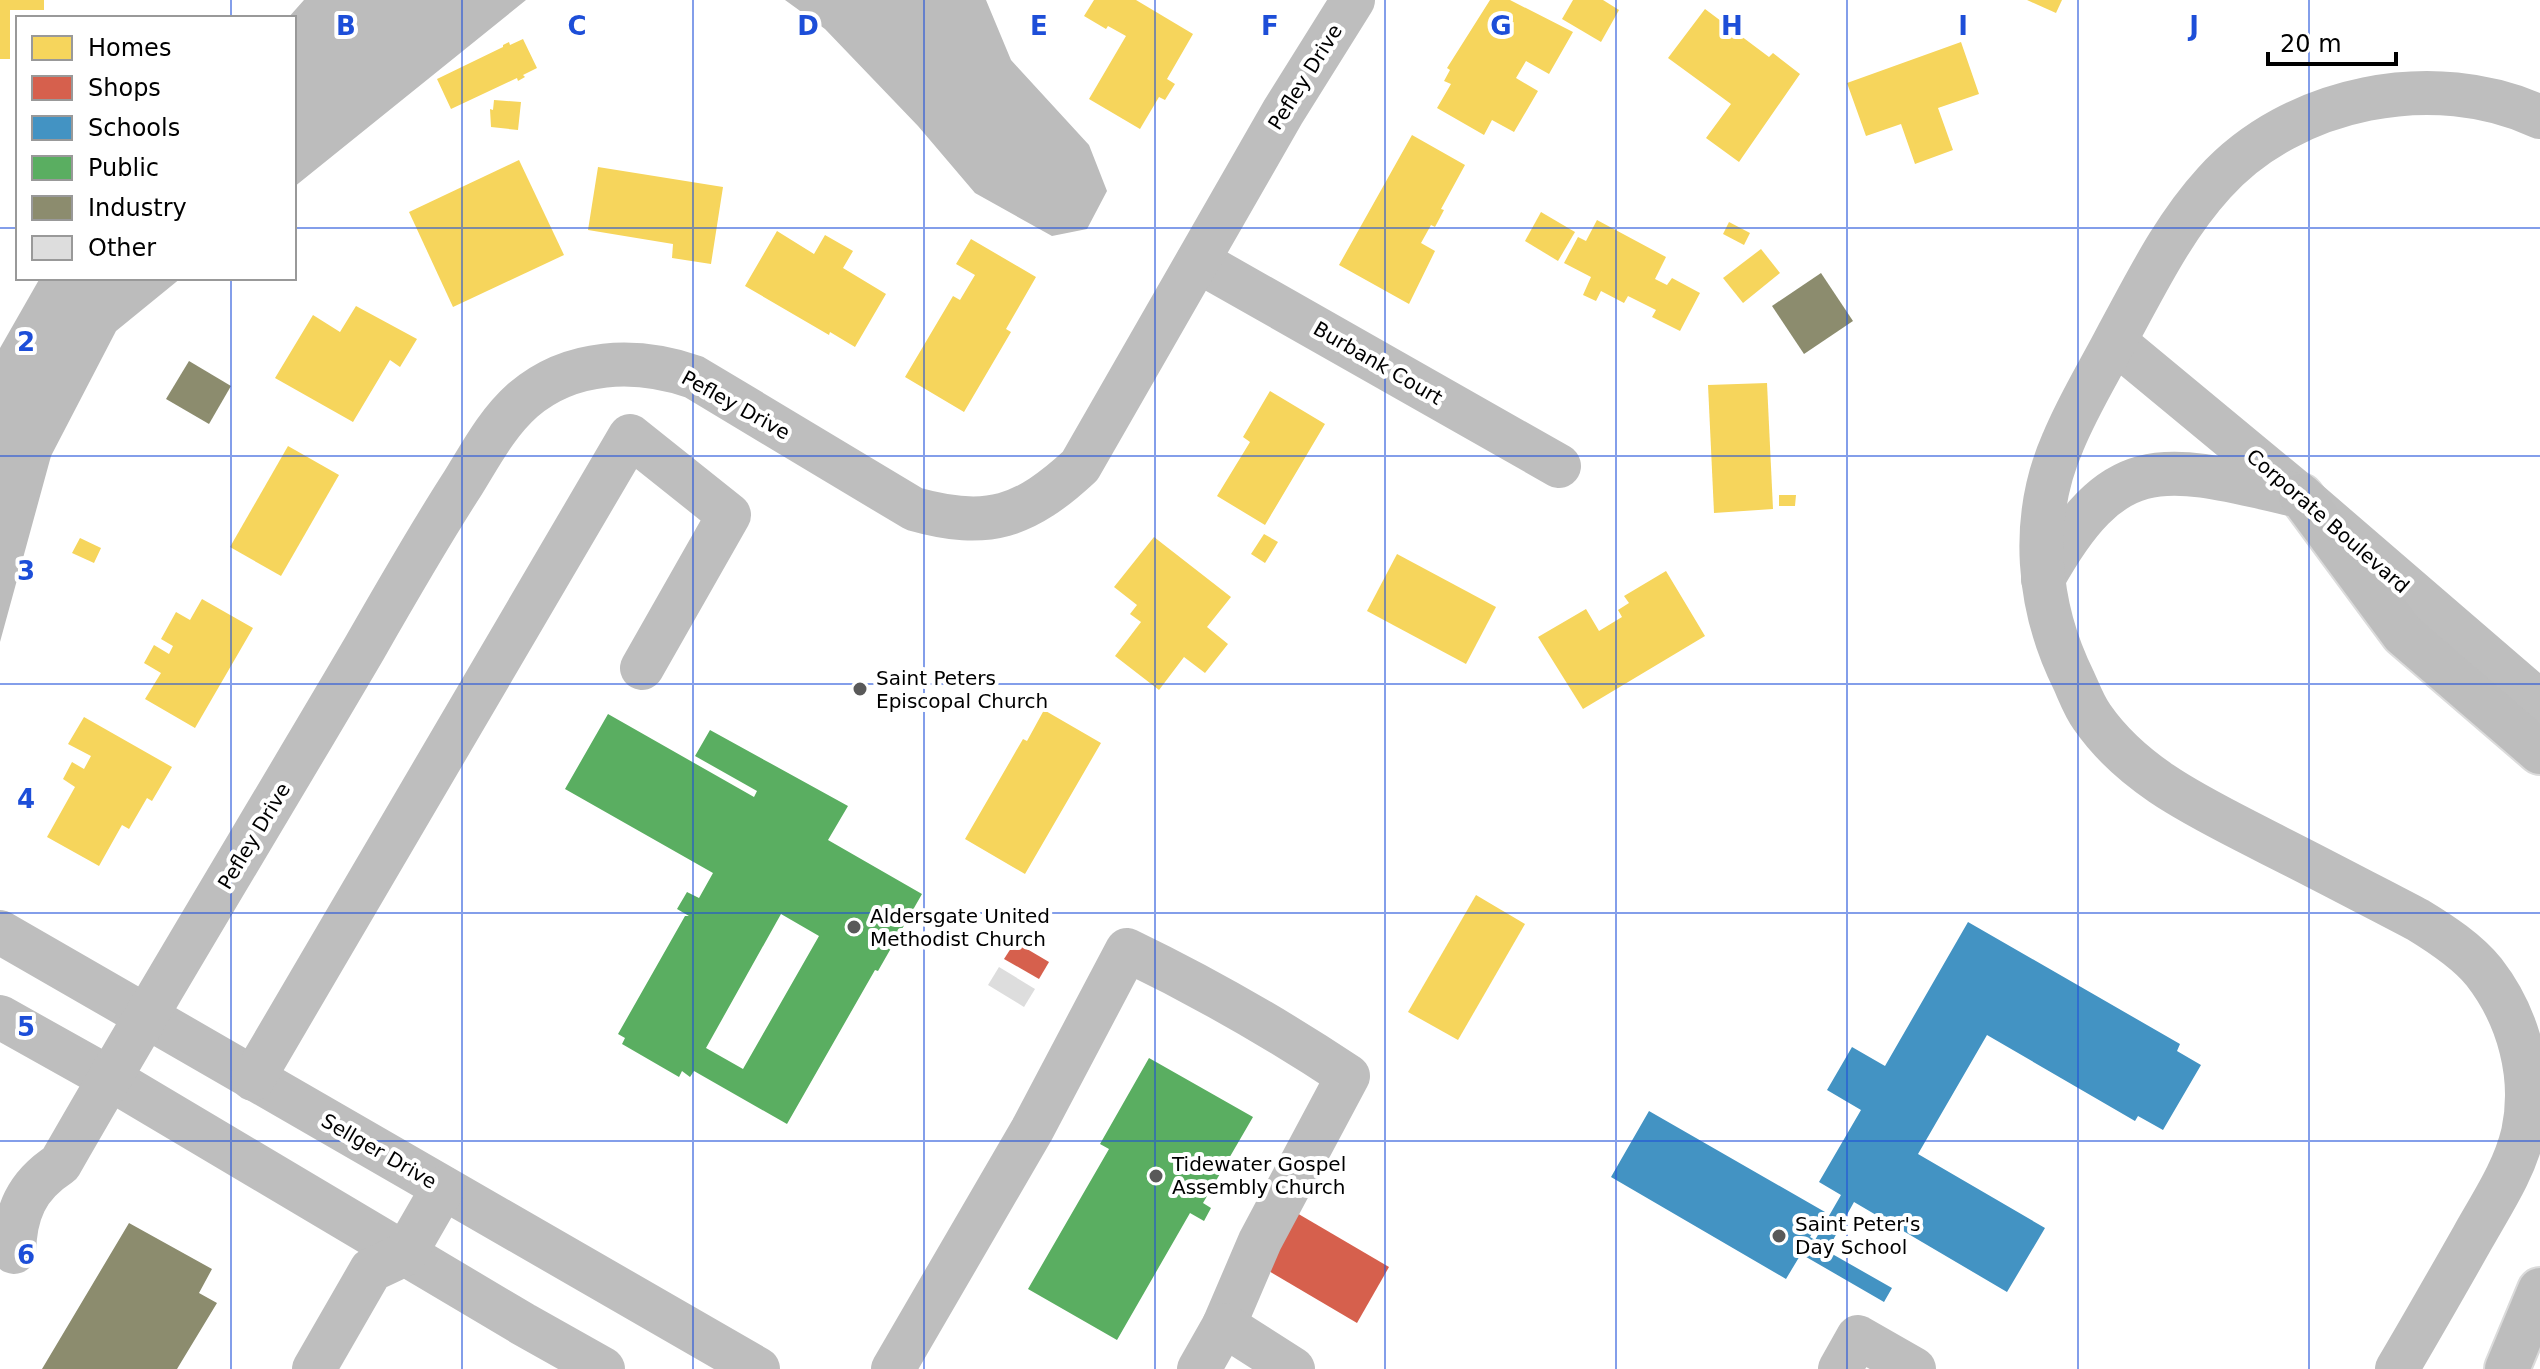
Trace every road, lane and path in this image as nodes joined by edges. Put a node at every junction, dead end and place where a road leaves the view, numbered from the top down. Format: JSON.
{"nodes":[{"id":1,"x":1353,"y":0,"type":"edge"},
{"id":2,"x":2540,"y":117,"type":"edge"},
{"id":3,"x":1198,"y":261,"type":"junction"},
{"id":4,"x":2115,"y":342,"type":"junction"},
{"id":5,"x":1559,"y":466,"type":"dead end"},
{"id":6,"x":2301,"y":496,"type":"junction"},
{"id":7,"x":2043,"y":579,"type":"junction"},
{"id":8,"x":642,"y":668,"type":"dead end"},
{"id":9,"x":2540,"y":702,"type":"edge"},
{"id":10,"x":2540,"y":752,"type":"edge"},
{"id":11,"x":0,"y":932,"type":"edge"},
{"id":12,"x":145,"y":1016,"type":"junction"},
{"id":13,"x":0,"y":1017,"type":"edge"},
{"id":14,"x":109,"y":1078,"type":"junction"},
{"id":15,"x":253,"y":1079,"type":"junction"},
{"id":16,"x":443,"y":1188,"type":"junction"},
{"id":17,"x":405,"y":1254,"type":"junction"},
{"id":18,"x":7,"y":1264,"type":"edge"},
{"id":19,"x":2540,"y":1290,"type":"edge"},
{"id":20,"x":2540,"y":1317,"type":"edge"},
{"id":21,"x":1224,"y":1325,"type":"junction"},
{"id":22,"x":314,"y":1369,"type":"edge"},
{"id":23,"x":603,"y":1369,"type":"edge"},
{"id":24,"x":758,"y":1369,"type":"edge"},
{"id":25,"x":893,"y":1369,"type":"edge"},
{"id":26,"x":1199,"y":1369,"type":"edge"},
{"id":27,"x":1293,"y":1369,"type":"edge"},
{"id":28,"x":1840,"y":1369,"type":"edge"},
{"id":29,"x":1914,"y":1369,"type":"edge"},
{"id":30,"x":2397,"y":1369,"type":"edge"},
{"id":31,"x":2508,"y":1369,"type":"edge"}],
"edges":[{"from":1,"to":3,"type":"street","name":"Pefley Drive"},
{"from":2,"to":4,"type":"street"},
{"from":3,"to":5,"type":"street","name":"Burbank Court"},
{"from":3,"to":12,"type":"street","name":"Pefley Drive"},
{"from":4,"to":6,"type":"street","name":"Corporate Boulevard"},
{"from":4,"to":7,"type":"street"},
{"from":6,"to":7,"type":"street"},
{"from":6,"to":9,"type":"street","name":"Corporate Boulevard"},
{"from":6,"to":10,"type":"main road"},
{"from":7,"to":30,"type":"street"},
{"from":8,"to":15,"type":"street"},
{"from":11,"to":12,"type":"street","name":"Sellger Drive"},
{"from":12,"to":14,"type":"street","name":"Pefley Drive"},
{"from":12,"to":15,"type":"street","name":"Sellger Drive"},
{"from":13,"to":14,"type":"street"},
{"from":14,"to":17,"type":"street"},
{"from":14,"to":18,"type":"street","name":"Pefley Drive"},
{"from":15,"to":16,"type":"street","name":"Sellger Drive"},
{"from":16,"to":17,"type":"street"},
{"from":16,"to":24,"type":"street","name":"Sellger Drive"},
{"from":17,"to":22,"type":"street"},
{"from":17,"to":23,"type":"street"},
{"from":19,"to":31,"type":"main road"},
{"from":20,"to":31,"type":"main road"},
{"from":21,"to":25,"type":"street"},
{"from":21,"to":26,"type":"street"},
{"from":21,"to":27,"type":"street"},
{"from":28,"to":29,"type":"street"}]}
